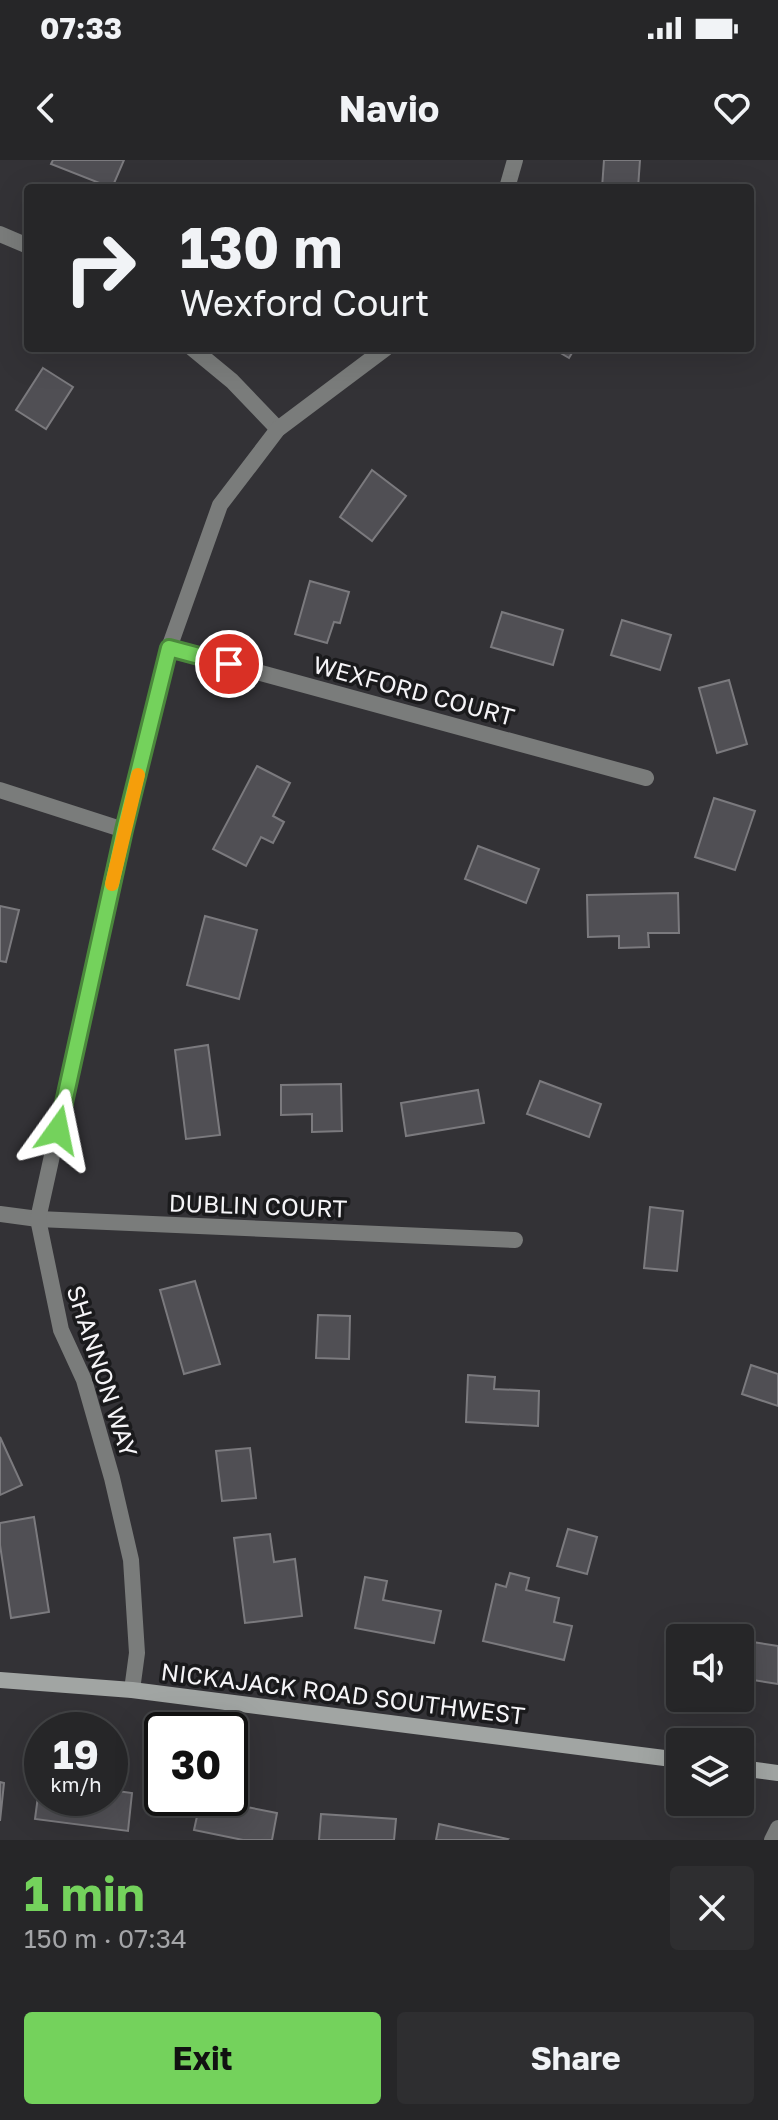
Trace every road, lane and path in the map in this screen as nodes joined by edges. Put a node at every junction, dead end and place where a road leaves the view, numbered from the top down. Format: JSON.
{"nodes":[{"id":1,"x":515,"y":160,"type":"edge"},
{"id":2,"x":508,"y":184,"type":"edge"},
{"id":3,"x":0,"y":234,"type":"edge"},
{"id":4,"x":24,"y":244,"type":"edge"},
{"id":5,"x":197,"y":352,"type":"edge"},
{"id":6,"x":381,"y":352,"type":"edge"},
{"id":7,"x":278,"y":429,"type":"junction"},
{"id":8,"x":169,"y":648,"type":"junction"},
{"id":9,"x":646,"y":778,"type":"dead end"},
{"id":10,"x":0,"y":790,"type":"edge"},
{"id":11,"x":124,"y":830,"type":"junction"},
{"id":12,"x":0,"y":1214,"type":"edge"},
{"id":13,"x":38,"y":1219,"type":"junction"},
{"id":14,"x":515,"y":1240,"type":"dead end"},
{"id":15,"x":0,"y":1680,"type":"edge"},
{"id":16,"x":132,"y":1690,"type":"junction"},
{"id":17,"x":666,"y":1758,"type":"edge"},
{"id":18,"x":754,"y":1770,"type":"edge"},
{"id":19,"x":778,"y":1773,"type":"edge"},
{"id":20,"x":778,"y":1828,"type":"edge"},
{"id":21,"x":772,"y":1840,"type":"edge"}],
"edges":[{"from":1,"to":2,"type":"street"},
{"from":3,"to":4,"type":"street"},
{"from":5,"to":7,"type":"street"},
{"from":6,"to":7,"type":"street","name":"SHANNON WAY"},
{"from":7,"to":8,"type":"street","name":"SHANNON WAY"},
{"from":8,"to":9,"type":"street","name":"WEXFORD COURT"},
{"from":8,"to":11,"type":"street","name":"SHANNON WAY"},
{"from":10,"to":11,"type":"street"},
{"from":11,"to":13,"type":"street","name":"SHANNON WAY"},
{"from":12,"to":13,"type":"street","name":"DUBLIN COURT"},
{"from":13,"to":14,"type":"street","name":"DUBLIN COURT"},
{"from":13,"to":16,"type":"street","name":"SHANNON WAY"},
{"from":15,"to":16,"type":"street","name":"NICKAJACK ROAD SOUTHWEST"},
{"from":16,"to":17,"type":"street","name":"NICKAJACK ROAD SOUTHWEST"},
{"from":18,"to":19,"type":"street"},
{"from":20,"to":21,"type":"street"}]}
